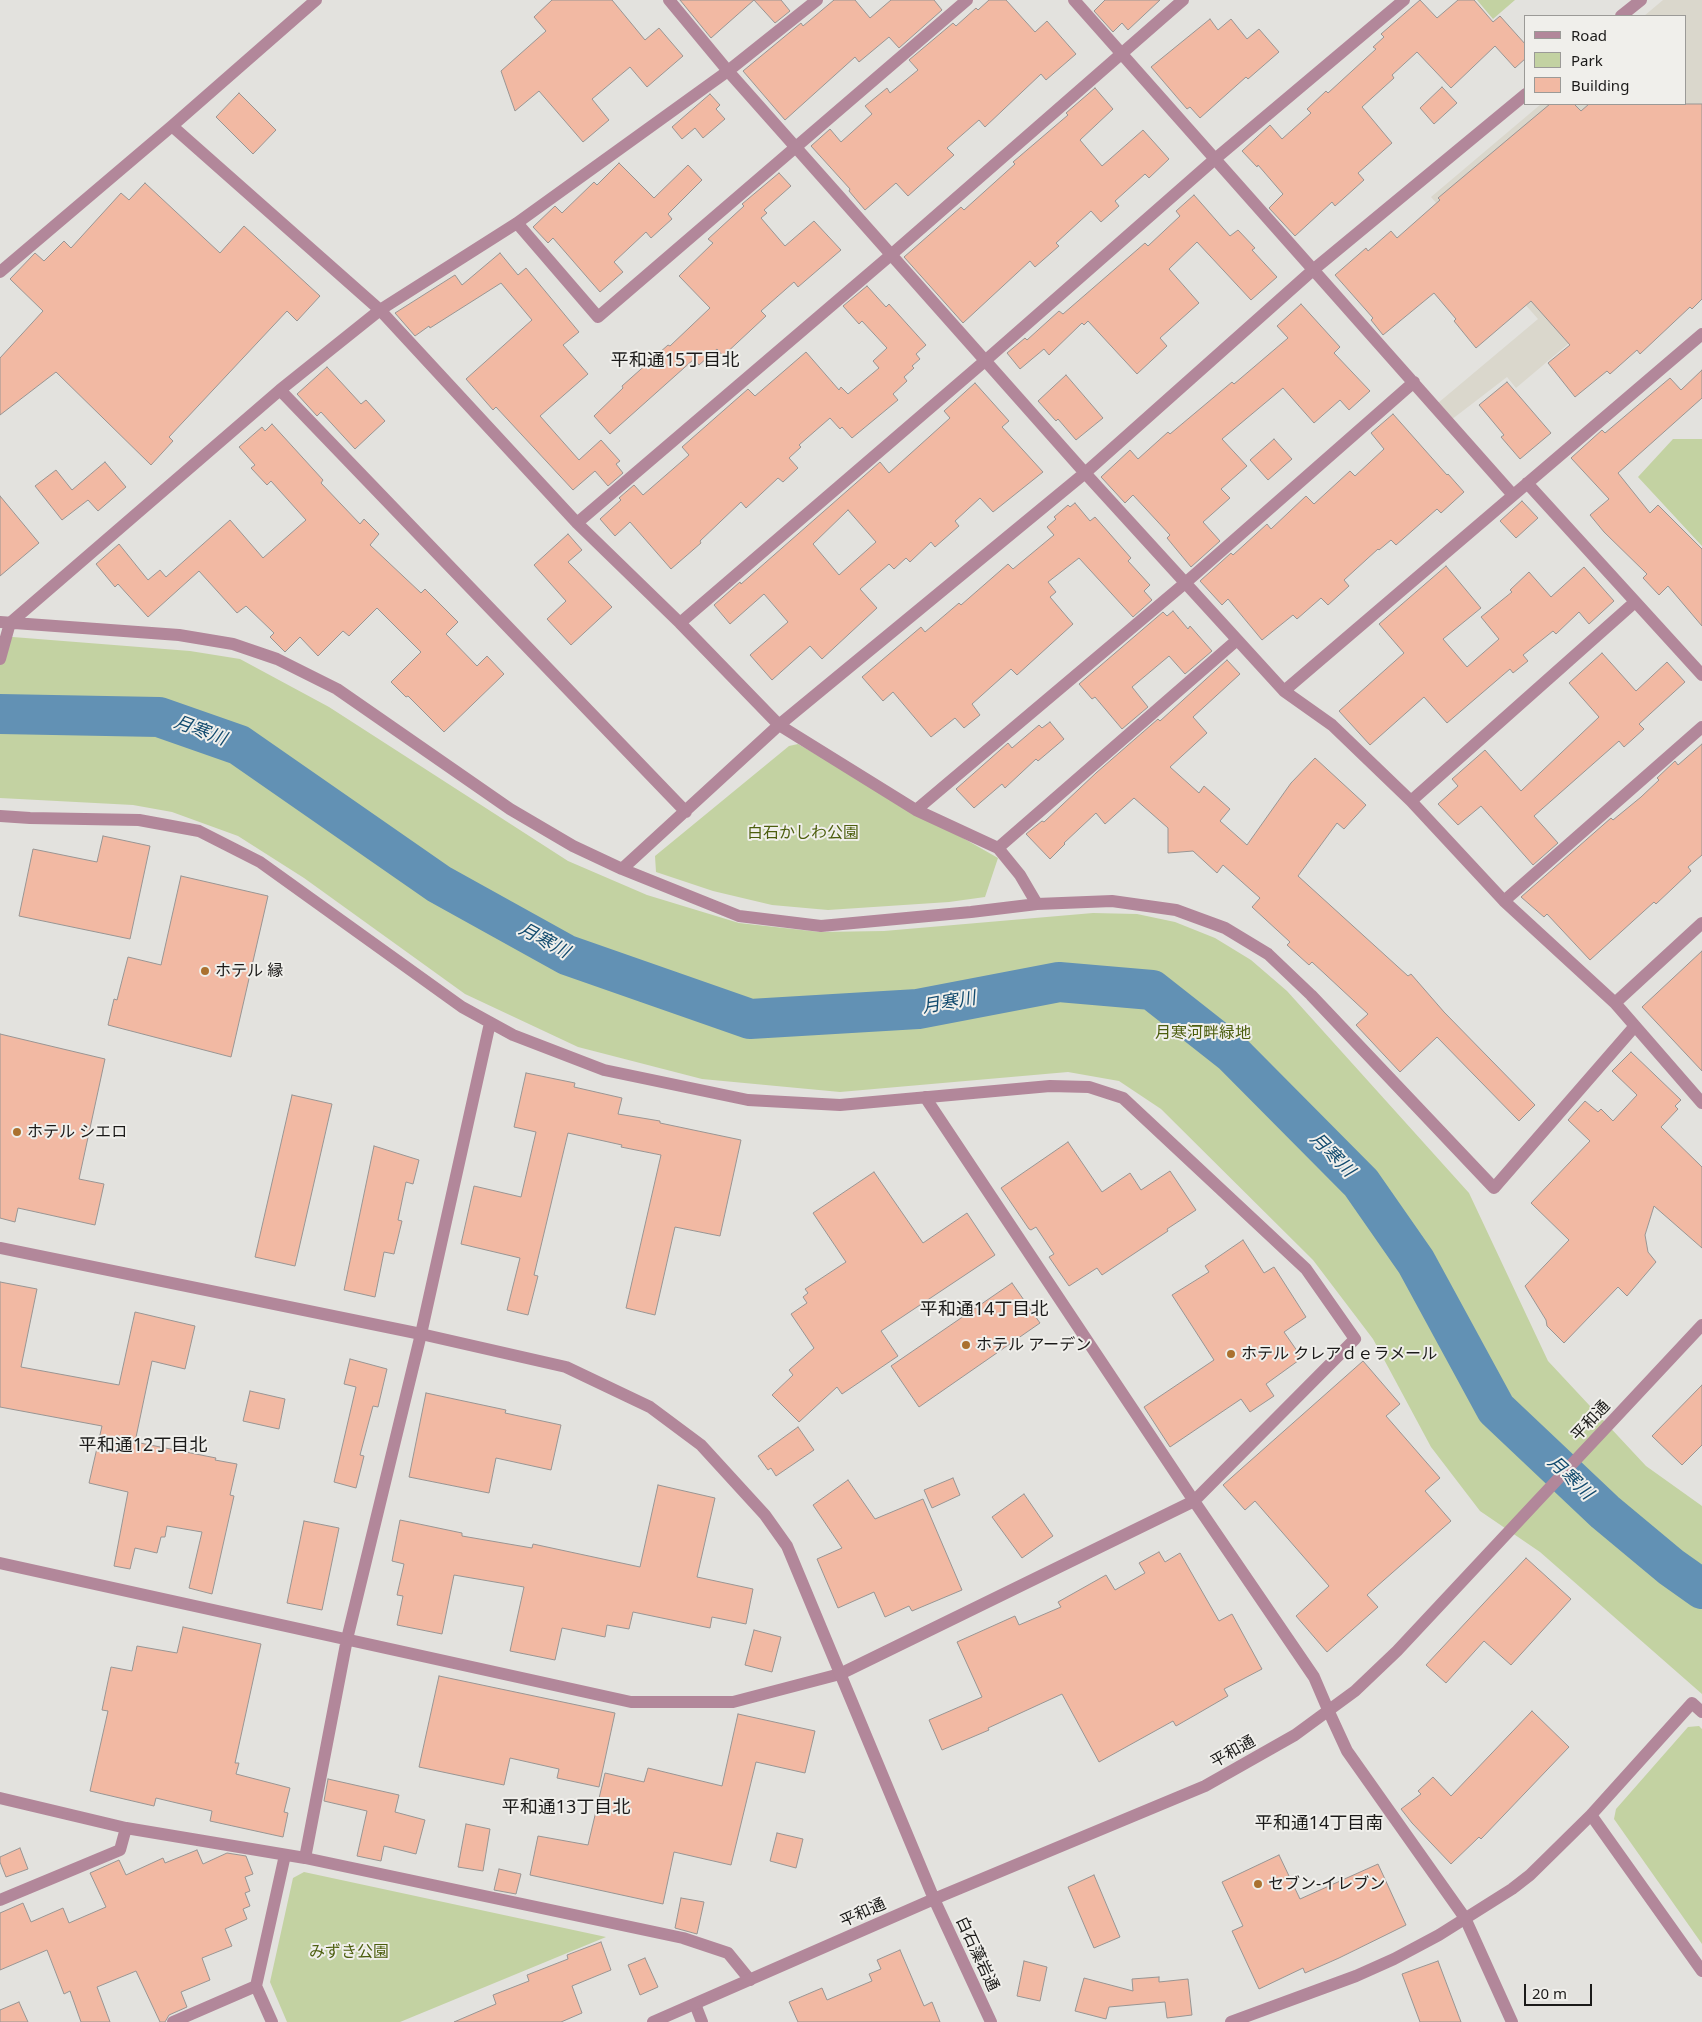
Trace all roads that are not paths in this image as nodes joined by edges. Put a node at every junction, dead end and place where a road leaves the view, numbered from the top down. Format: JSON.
{"nodes":[{"id":1,"x":316,"y":0,"type":"edge"},
{"id":2,"x":670,"y":0,"type":"edge"},
{"id":3,"x":817,"y":0,"type":"edge"},
{"id":4,"x":967,"y":0,"type":"edge"},
{"id":5,"x":1074,"y":0,"type":"edge"},
{"id":6,"x":1183,"y":0,"type":"edge"},
{"id":7,"x":1404,"y":0,"type":"edge"},
{"id":8,"x":1641,"y":0,"type":"edge"},
{"id":9,"x":1622,"y":15,"type":"edge"},
{"id":10,"x":1122,"y":53,"type":"junction"},
{"id":11,"x":728,"y":71,"type":"junction"},
{"id":12,"x":1524,"y":96,"type":"edge"},
{"id":13,"x":172,"y":126,"type":"junction"},
{"id":14,"x":796,"y":148,"type":"junction"},
{"id":15,"x":1215,"y":159,"type":"junction"},
{"id":16,"x":517,"y":223,"type":"junction"},
{"id":17,"x":892,"y":254,"type":"junction"},
{"id":18,"x":1314,"y":270,"type":"junction"},
{"id":19,"x":0,"y":272,"type":"edge"},
{"id":20,"x":380,"y":310,"type":"junction"},
{"id":21,"x":1702,"y":334,"type":"edge"},
{"id":22,"x":986,"y":360,"type":"junction"},
{"id":23,"x":1414,"y":382,"type":"junction"},
{"id":24,"x":280,"y":390,"type":"junction"},
{"id":25,"x":1085,"y":473,"type":"junction"},
{"id":26,"x":1527,"y":483,"type":"junction"},
{"id":27,"x":1513,"y":494,"type":"junction"},
{"id":28,"x":577,"y":523,"type":"junction"},
{"id":29,"x":1184,"y":584,"type":"junction"},
{"id":30,"x":1635,"y":602,"type":"junction"},
{"id":31,"x":5,"y":622,"type":"edge"},
{"id":32,"x":680,"y":623,"type":"junction"},
{"id":33,"x":1237,"y":640,"type":"junction"},
{"id":34,"x":0,"y":658,"type":"edge"},
{"id":35,"x":1702,"y":675,"type":"edge"},
{"id":36,"x":1284,"y":690,"type":"junction"},
{"id":37,"x":779,"y":725,"type":"junction"},
{"id":38,"x":1702,"y":726,"type":"edge"},
{"id":39,"x":1411,"y":800,"type":"junction"},
{"id":40,"x":916,"y":810,"type":"junction"},
{"id":41,"x":686,"y":812,"type":"junction"},
{"id":42,"x":0,"y":816,"type":"edge"},
{"id":43,"x":998,"y":848,"type":"junction"},
{"id":44,"x":622,"y":869,"type":"junction"},
{"id":45,"x":1504,"y":901,"type":"junction"},
{"id":46,"x":1037,"y":904,"type":"junction"},
{"id":47,"x":1702,"y":923,"type":"edge"},
{"id":48,"x":1615,"y":1003,"type":"junction"},
{"id":49,"x":490,"y":1023,"type":"junction"},
{"id":50,"x":1635,"y":1026,"type":"junction"},
{"id":51,"x":925,"y":1097,"type":"junction"},
{"id":52,"x":1702,"y":1103,"type":"edge"},
{"id":53,"x":0,"y":1248,"type":"edge"},
{"id":54,"x":1702,"y":1325,"type":"edge"},
{"id":55,"x":421,"y":1334,"type":"junction"},
{"id":56,"x":1194,"y":1501,"type":"junction"},
{"id":57,"x":0,"y":1563,"type":"edge"},
{"id":58,"x":347,"y":1639,"type":"junction"},
{"id":59,"x":840,"y":1674,"type":"junction"},
{"id":60,"x":1329,"y":1712,"type":"junction"},
{"id":61,"x":1702,"y":1712,"type":"edge"},
{"id":62,"x":0,"y":1798,"type":"edge"},
{"id":63,"x":1591,"y":1816,"type":"junction"},
{"id":64,"x":126,"y":1828,"type":"junction"},
{"id":65,"x":285,"y":1855,"type":"junction"},
{"id":66,"x":305,"y":1858,"type":"junction"},
{"id":67,"x":934,"y":1899,"type":"junction"},
{"id":68,"x":0,"y":1900,"type":"edge"},
{"id":69,"x":1465,"y":1918,"type":"junction"},
{"id":70,"x":1702,"y":1971,"type":"edge"},
{"id":71,"x":750,"y":1980,"type":"junction"},
{"id":72,"x":256,"y":1986,"type":"junction"},
{"id":73,"x":695,"y":2004,"type":"junction"},
{"id":74,"x":173,"y":2022,"type":"edge"},
{"id":75,"x":272,"y":2022,"type":"edge"},
{"id":76,"x":653,"y":2022,"type":"edge"},
{"id":77,"x":702,"y":2022,"type":"edge"},
{"id":78,"x":991,"y":2022,"type":"edge"},
{"id":79,"x":1231,"y":2022,"type":"edge"},
{"id":80,"x":1512,"y":2022,"type":"edge"}],
"edges":[{"from":1,"to":13,"type":"street"},
{"from":2,"to":11,"type":"street"},
{"from":3,"to":11,"type":"street"},
{"from":4,"to":14,"type":"street"},
{"from":5,"to":10,"type":"street"},
{"from":6,"to":10,"type":"street"},
{"from":7,"to":15,"type":"street"},
{"from":8,"to":9,"type":"street"},
{"from":10,"to":15,"type":"street"},
{"from":10,"to":17,"type":"street"},
{"from":11,"to":14,"type":"street"},
{"from":11,"to":16,"type":"street"},
{"from":12,"to":18,"type":"street"},
{"from":13,"to":19,"type":"street"},
{"from":13,"to":20,"type":"street"},
{"from":14,"to":16,"type":"street"},
{"from":14,"to":17,"type":"street"},
{"from":15,"to":18,"type":"street"},
{"from":15,"to":22,"type":"street"},
{"from":16,"to":20,"type":"street"},
{"from":17,"to":22,"type":"street"},
{"from":17,"to":28,"type":"street"},
{"from":18,"to":23,"type":"street"},
{"from":18,"to":25,"type":"street"},
{"from":20,"to":24,"type":"street"},
{"from":20,"to":28,"type":"street"},
{"from":21,"to":26,"type":"street"},
{"from":22,"to":25,"type":"street"},
{"from":22,"to":32,"type":"street"},
{"from":23,"to":27,"type":"street"},
{"from":23,"to":29,"type":"street"},
{"from":24,"to":31,"type":"street"},
{"from":24,"to":41,"type":"street"},
{"from":25,"to":29,"type":"street"},
{"from":25,"to":37,"type":"street"},
{"from":26,"to":27,"type":"street"},
{"from":26,"to":30,"type":"street"},
{"from":27,"to":36,"type":"street"},
{"from":28,"to":32,"type":"street"},
{"from":29,"to":33,"type":"street"},
{"from":29,"to":40,"type":"street"},
{"from":30,"to":35,"type":"street"},
{"from":30,"to":39,"type":"street"},
{"from":31,"to":34,"type":"street"},
{"from":31,"to":44,"type":"street"},
{"from":32,"to":37,"type":"street"},
{"from":33,"to":36,"type":"street"},
{"from":33,"to":43,"type":"street"},
{"from":36,"to":39,"type":"street"},
{"from":37,"to":40,"type":"street"},
{"from":37,"to":41,"type":"street"},
{"from":38,"to":45,"type":"street"},
{"from":39,"to":45,"type":"street"},
{"from":40,"to":43,"type":"street"},
{"from":41,"to":44,"type":"street"},
{"from":42,"to":49,"type":"street"},
{"from":43,"to":46,"type":"street"},
{"from":44,"to":46,"type":"street"},
{"from":45,"to":48,"type":"street"},
{"from":46,"to":50,"type":"street"},
{"from":47,"to":48,"type":"street"},
{"from":48,"to":50,"type":"street"},
{"from":49,"to":51,"type":"street"},
{"from":49,"to":55,"type":"street"},
{"from":50,"to":52,"type":"street"},
{"from":51,"to":56,"type":"street"},
{"from":51,"to":56,"type":"street"},
{"from":53,"to":55,"type":"street","name":"白石藻岩通"},
{"from":54,"to":60,"type":"street","name":"平和通"},
{"from":55,"to":58,"type":"street"},
{"from":55,"to":59,"type":"street","name":"白石藻岩通"},
{"from":56,"to":59,"type":"street"},
{"from":56,"to":60,"type":"street"},
{"from":57,"to":58,"type":"street"},
{"from":58,"to":59,"type":"street"},
{"from":58,"to":66,"type":"street"},
{"from":59,"to":67,"type":"street","name":"白石藻岩通"},
{"from":60,"to":67,"type":"street","name":"平和通"},
{"from":60,"to":69,"type":"street"},
{"from":61,"to":63,"type":"street"},
{"from":62,"to":64,"type":"street"},
{"from":63,"to":69,"type":"street"},
{"from":63,"to":70,"type":"street"},
{"from":64,"to":65,"type":"street"},
{"from":64,"to":68,"type":"street"},
{"from":65,"to":66,"type":"street"},
{"from":65,"to":72,"type":"street"},
{"from":66,"to":71,"type":"street"},
{"from":67,"to":71,"type":"street","name":"平和通"},
{"from":67,"to":78,"type":"street","name":"白石藻岩通"},
{"from":69,"to":79,"type":"street"},
{"from":69,"to":80,"type":"street"},
{"from":71,"to":73,"type":"street","name":"平和通"},
{"from":72,"to":74,"type":"street"},
{"from":72,"to":75,"type":"street"},
{"from":73,"to":76,"type":"street","name":"平和通"},
{"from":73,"to":77,"type":"street"}]}
